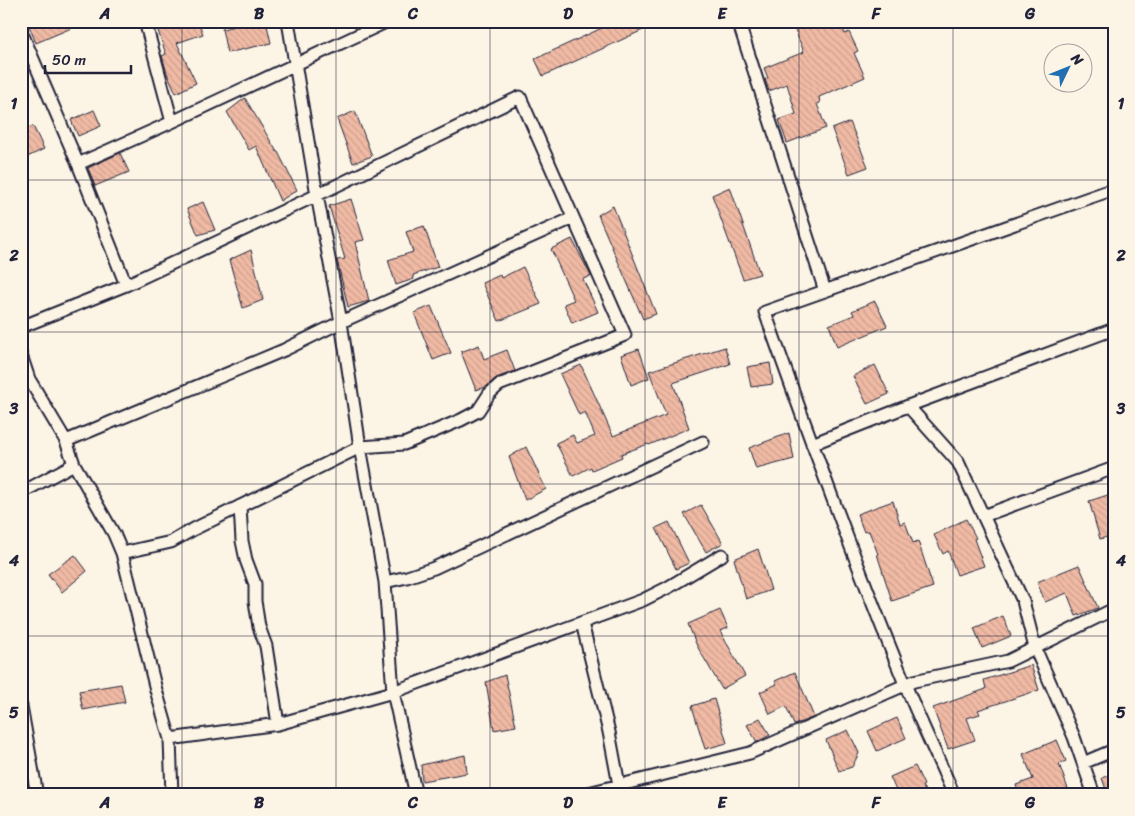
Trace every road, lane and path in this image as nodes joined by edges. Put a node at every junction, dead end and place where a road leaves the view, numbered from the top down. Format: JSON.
{"nodes":[{"id":1,"x":145,"y":21,"type":"edge"},
{"id":2,"x":288,"y":21,"type":"edge"},
{"id":3,"x":388,"y":21,"type":"edge"},
{"id":4,"x":738,"y":21,"type":"edge"},
{"id":5,"x":21,"y":31,"type":"edge"},
{"id":6,"x":296,"y":64,"type":"junction"},
{"id":7,"x":172,"y":122,"type":"junction"},
{"id":8,"x":78,"y":164,"type":"junction"},
{"id":9,"x":1114,"y":189,"type":"edge"},
{"id":10,"x":317,"y":195,"type":"junction"},
{"id":11,"x":573,"y":218,"type":"junction"},
{"id":12,"x":126,"y":285,"type":"junction"},
{"id":13,"x":825,"y":291,"type":"junction"},
{"id":14,"x":341,"y":322,"type":"junction"},
{"id":15,"x":21,"y":327,"type":"edge"},
{"id":16,"x":1114,"y":329,"type":"edge"},
{"id":17,"x":21,"y":355,"type":"edge"},
{"id":18,"x":25,"y":381,"type":"edge"},
{"id":19,"x":908,"y":406,"type":"junction"},
{"id":20,"x":66,"y":441,"type":"junction"},
{"id":21,"x":703,"y":442,"type":"dead end"},
{"id":22,"x":812,"y":444,"type":"junction"},
{"id":23,"x":360,"y":447,"type":"junction"},
{"id":24,"x":74,"y":464,"type":"junction"},
{"id":25,"x":1114,"y":468,"type":"edge"},
{"id":26,"x":21,"y":493,"type":"edge"},
{"id":27,"x":240,"y":506,"type":"junction"},
{"id":28,"x":983,"y":516,"type":"junction"},
{"id":29,"x":122,"y":553,"type":"junction"},
{"id":30,"x":722,"y":554,"type":"dead end"},
{"id":31,"x":385,"y":582,"type":"junction"},
{"id":32,"x":1114,"y":609,"type":"edge"},
{"id":33,"x":582,"y":623,"type":"junction"},
{"id":34,"x":1035,"y":648,"type":"junction"},
{"id":35,"x":905,"y":685,"type":"junction"},
{"id":36,"x":393,"y":692,"type":"junction"},
{"id":37,"x":21,"y":706,"type":"edge"},
{"id":38,"x":278,"y":724,"type":"junction"},
{"id":39,"x":170,"y":739,"type":"junction"},
{"id":40,"x":1114,"y":750,"type":"edge"},
{"id":41,"x":1083,"y":763,"type":"junction"},
{"id":42,"x":619,"y":785,"type":"junction"},
{"id":43,"x":37,"y":795,"type":"edge"},
{"id":44,"x":172,"y":795,"type":"edge"},
{"id":45,"x":416,"y":795,"type":"edge"},
{"id":46,"x":580,"y":795,"type":"edge"},
{"id":47,"x":954,"y":795,"type":"edge"},
{"id":48,"x":1094,"y":795,"type":"edge"}],
"edges":[{"from":1,"to":7,"type":"street"},
{"from":2,"to":6,"type":"street"},
{"from":3,"to":6,"type":"street"},
{"from":4,"to":13,"type":"street"},
{"from":5,"to":8,"type":"street"},
{"from":6,"to":7,"type":"street"},
{"from":6,"to":10,"type":"street"},
{"from":7,"to":8,"type":"street"},
{"from":8,"to":12,"type":"street"},
{"from":9,"to":13,"type":"street"},
{"from":10,"to":11,"type":"street"},
{"from":10,"to":12,"type":"street"},
{"from":10,"to":14,"type":"street"},
{"from":11,"to":14,"type":"street"},
{"from":11,"to":23,"type":"street"},
{"from":12,"to":15,"type":"street"},
{"from":13,"to":22,"type":"street"},
{"from":14,"to":20,"type":"street"},
{"from":14,"to":23,"type":"street"},
{"from":16,"to":19,"type":"street"},
{"from":17,"to":18,"type":"street"},
{"from":18,"to":20,"type":"street"},
{"from":19,"to":22,"type":"street"},
{"from":19,"to":28,"type":"street"},
{"from":20,"to":24,"type":"street"},
{"from":21,"to":31,"type":"street"},
{"from":22,"to":35,"type":"street"},
{"from":23,"to":27,"type":"street"},
{"from":23,"to":31,"type":"street"},
{"from":24,"to":26,"type":"street"},
{"from":24,"to":29,"type":"street"},
{"from":25,"to":28,"type":"street"},
{"from":27,"to":29,"type":"street"},
{"from":27,"to":38,"type":"street"},
{"from":28,"to":34,"type":"street"},
{"from":29,"to":39,"type":"street"},
{"from":30,"to":33,"type":"street"},
{"from":31,"to":36,"type":"street"},
{"from":32,"to":34,"type":"street"},
{"from":33,"to":36,"type":"street"},
{"from":33,"to":42,"type":"street"},
{"from":34,"to":35,"type":"street"},
{"from":34,"to":41,"type":"street"},
{"from":35,"to":42,"type":"street"},
{"from":35,"to":47,"type":"street"},
{"from":36,"to":38,"type":"street"},
{"from":36,"to":45,"type":"street"},
{"from":37,"to":43,"type":"street"},
{"from":38,"to":39,"type":"street"},
{"from":39,"to":44,"type":"street"},
{"from":40,"to":41,"type":"street"},
{"from":41,"to":48,"type":"street"},
{"from":42,"to":46,"type":"street"}]}
